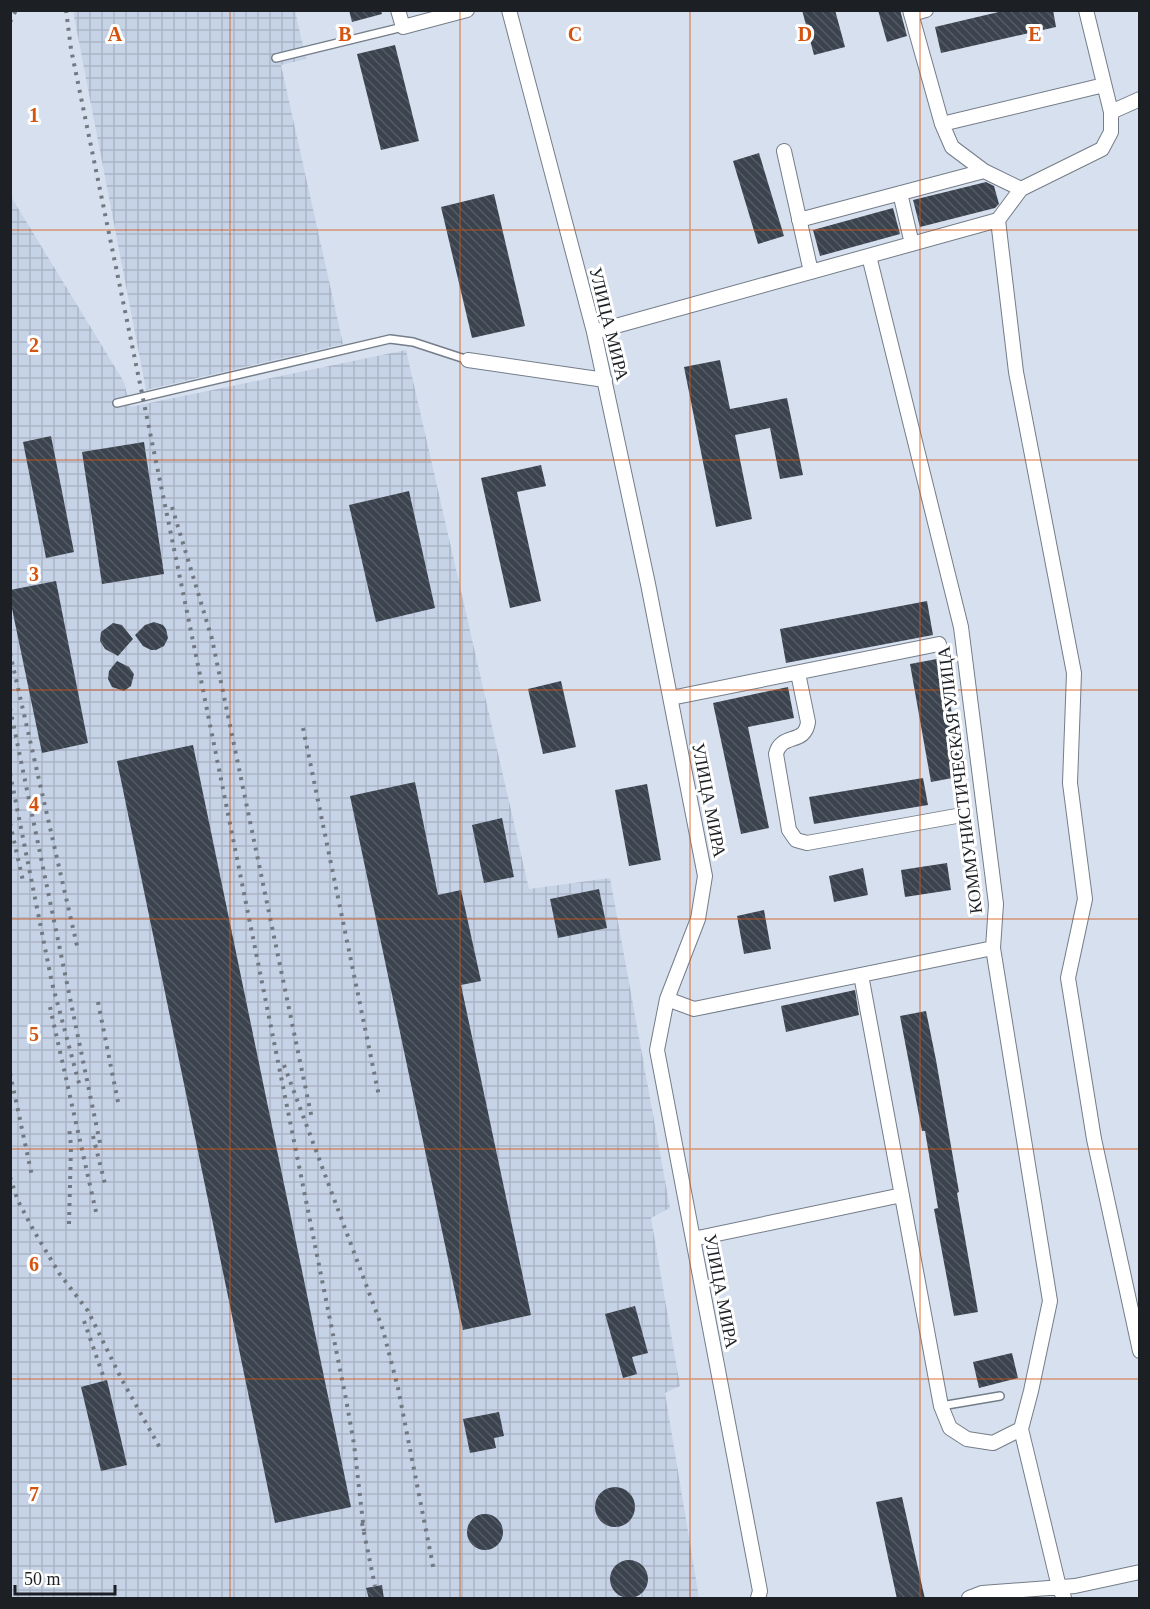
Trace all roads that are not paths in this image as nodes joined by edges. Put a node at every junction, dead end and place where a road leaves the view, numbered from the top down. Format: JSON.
{"nodes":[{"id":1,"x":398,"y":10,"type":"edge"},
{"id":2,"x":467,"y":10,"type":"edge"},
{"id":3,"x":509,"y":10,"type":"edge"},
{"id":4,"x":926,"y":10,"type":"edge"},
{"id":5,"x":1086,"y":10,"type":"edge"},
{"id":6,"x":910,"y":12,"type":"edge"},
{"id":7,"x":403,"y":27,"type":"junction"},
{"id":8,"x":276,"y":58,"type":"dead end"},
{"id":9,"x":1104,"y":85,"type":"junction"},
{"id":10,"x":1140,"y":99,"type":"edge"},
{"id":11,"x":1112,"y":112,"type":"junction"},
{"id":12,"x":942,"y":124,"type":"junction"},
{"id":13,"x":784,"y":151,"type":"dead end"},
{"id":14,"x":984,"y":171,"type":"junction"},
{"id":15,"x":1021,"y":189,"type":"junction"},
{"id":16,"x":900,"y":193,"type":"junction"},
{"id":17,"x":799,"y":220,"type":"junction"},
{"id":18,"x":998,"y":220,"type":"junction"},
{"id":19,"x":912,"y":244,"type":"junction"},
{"id":20,"x":869,"y":256,"type":"junction"},
{"id":21,"x":811,"y":272,"type":"junction"},
{"id":22,"x":594,"y":332,"type":"junction"},
{"id":23,"x":468,"y":360,"type":"joint"},
{"id":24,"x":605,"y":380,"type":"junction"},
{"id":25,"x":117,"y":403,"type":"dead end"},
{"id":26,"x":939,"y":645,"type":"dead end"},
{"id":27,"x":798,"y":673,"type":"junction"},
{"id":28,"x":671,"y":698,"type":"junction"},
{"id":29,"x":962,"y":815,"type":"dead end"},
{"id":30,"x":993,"y":948,"type":"junction"},
{"id":31,"x":861,"y":975,"type":"junction"},
{"id":32,"x":667,"y":999,"type":"junction"},
{"id":33,"x":902,"y":1195,"type":"junction"},
{"id":34,"x":693,"y":1239,"type":"junction"},
{"id":35,"x":1140,"y":1351,"type":"edge"},
{"id":36,"x":1000,"y":1396,"type":"dead end"},
{"id":37,"x":941,"y":1406,"type":"junction"},
{"id":38,"x":1021,"y":1429,"type":"junction"},
{"id":39,"x":1140,"y":1572,"type":"edge"},
{"id":40,"x":1062,"y":1593,"type":"edge"},
{"id":41,"x":758,"y":1599,"type":"edge"},
{"id":42,"x":969,"y":1599,"type":"edge"}],
"edges":[{"from":1,"to":7,"type":"street"},
{"from":2,"to":7,"type":"street"},
{"from":3,"to":22,"type":"street","name":"УЛИЦА МИРА"},
{"from":4,"to":6,"type":"street"},
{"from":5,"to":9,"type":"street"},
{"from":6,"to":12,"type":"street"},
{"from":7,"to":8,"type":"lane"},
{"from":9,"to":11,"type":"street"},
{"from":9,"to":12,"type":"street"},
{"from":10,"to":11,"type":"street"},
{"from":11,"to":15,"type":"street"},
{"from":12,"to":14,"type":"street"},
{"from":13,"to":17,"type":"street"},
{"from":14,"to":15,"type":"street"},
{"from":14,"to":16,"type":"street"},
{"from":15,"to":18,"type":"street"},
{"from":16,"to":17,"type":"street"},
{"from":16,"to":19,"type":"street"},
{"from":17,"to":21,"type":"street"},
{"from":18,"to":19,"type":"street"},
{"from":18,"to":35,"type":"street"},
{"from":19,"to":20,"type":"street"},
{"from":20,"to":21,"type":"street"},
{"from":20,"to":30,"type":"street","name":"КОММУНИСТИЧЕСКАЯ УЛИЦА"},
{"from":21,"to":22,"type":"street"},
{"from":22,"to":24,"type":"street","name":"УЛИЦА МИРА"},
{"from":23,"to":24,"type":"street"},
{"from":23,"to":25,"type":"lane"},
{"from":24,"to":28,"type":"street","name":"УЛИЦА МИРА"},
{"from":26,"to":27,"type":"street"},
{"from":27,"to":28,"type":"street"},
{"from":27,"to":29,"type":"street"},
{"from":28,"to":32,"type":"street","name":"УЛИЦА МИРА"},
{"from":30,"to":31,"type":"street"},
{"from":30,"to":38,"type":"street","name":"КОММУНИСТИЧЕСКАЯ УЛИЦА"},
{"from":31,"to":32,"type":"street"},
{"from":31,"to":33,"type":"street"},
{"from":32,"to":34,"type":"street","name":"УЛИЦА МИРА"},
{"from":33,"to":34,"type":"street"},
{"from":33,"to":37,"type":"street"},
{"from":34,"to":41,"type":"street","name":"УЛИЦА МИРА"},
{"from":36,"to":37,"type":"lane"},
{"from":37,"to":38,"type":"street"},
{"from":38,"to":40,"type":"street","name":"КОММУНИСТИЧЕСКАЯ УЛИЦА"},
{"from":39,"to":40,"type":"street"},
{"from":40,"to":42,"type":"street"}]}
